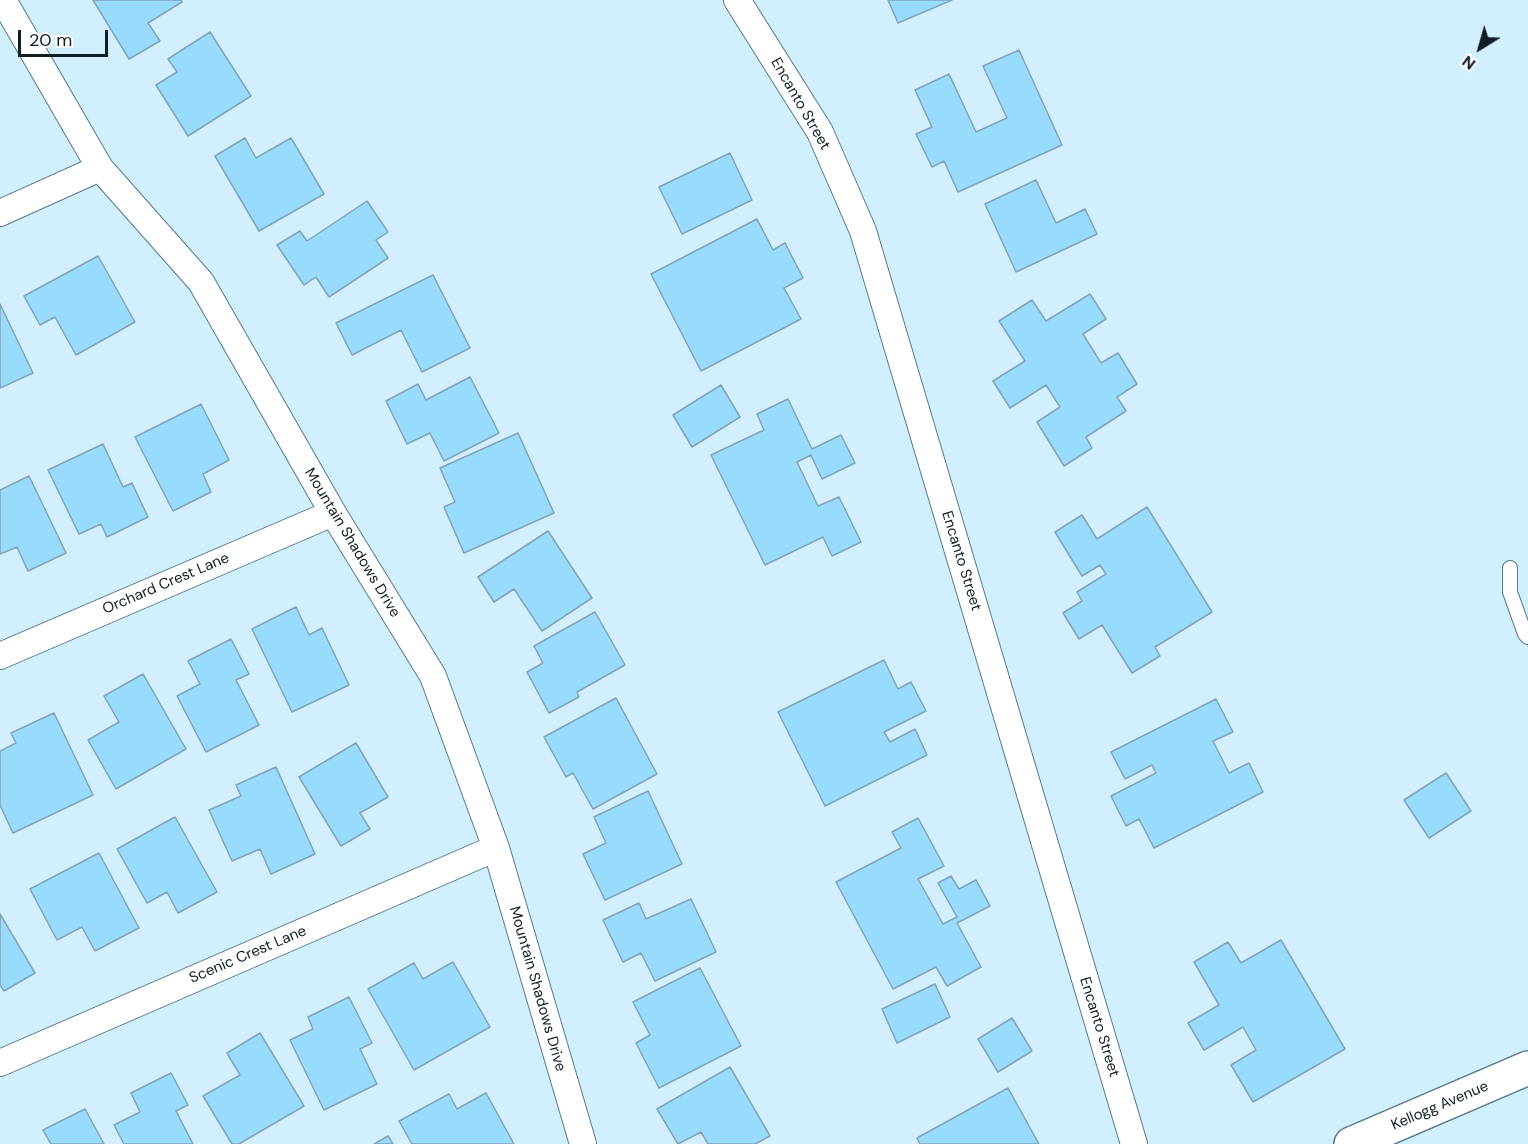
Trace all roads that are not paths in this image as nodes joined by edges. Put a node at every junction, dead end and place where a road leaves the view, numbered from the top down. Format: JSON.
{"nodes":[{"id":1,"x":3,"y":0,"type":"edge"},
{"id":2,"x":737,"y":0,"type":"edge"},
{"id":3,"x":100,"y":168,"type":"junction"},
{"id":4,"x":0,"y":213,"type":"edge"},
{"id":5,"x":333,"y":513,"type":"junction"},
{"id":6,"x":1510,"y":568,"type":"dead end"},
{"id":7,"x":1528,"y":637,"type":"edge"},
{"id":8,"x":0,"y":656,"type":"edge"},
{"id":9,"x":496,"y":848,"type":"junction"},
{"id":10,"x":0,"y":1063,"type":"edge"},
{"id":11,"x":1528,"y":1068,"type":"edge"},
{"id":12,"x":583,"y":1144,"type":"edge"},
{"id":13,"x":1134,"y":1144,"type":"edge"},
{"id":14,"x":1351,"y":1144,"type":"edge"}],
"edges":[{"from":1,"to":3,"type":"street","name":"Mountain Shadows Drive"},
{"from":2,"to":13,"type":"street","name":"Encanto Street"},
{"from":3,"to":4,"type":"street"},
{"from":3,"to":5,"type":"street","name":"Mountain Shadows Drive"},
{"from":5,"to":8,"type":"street","name":"Orchard Crest Lane"},
{"from":5,"to":9,"type":"street","name":"Mountain Shadows Drive"},
{"from":6,"to":7,"type":"lane"},
{"from":9,"to":10,"type":"street","name":"Scenic Crest Lane"},
{"from":9,"to":12,"type":"street","name":"Mountain Shadows Drive"},
{"from":11,"to":14,"type":"street","name":"Kellogg Avenue"}]}
